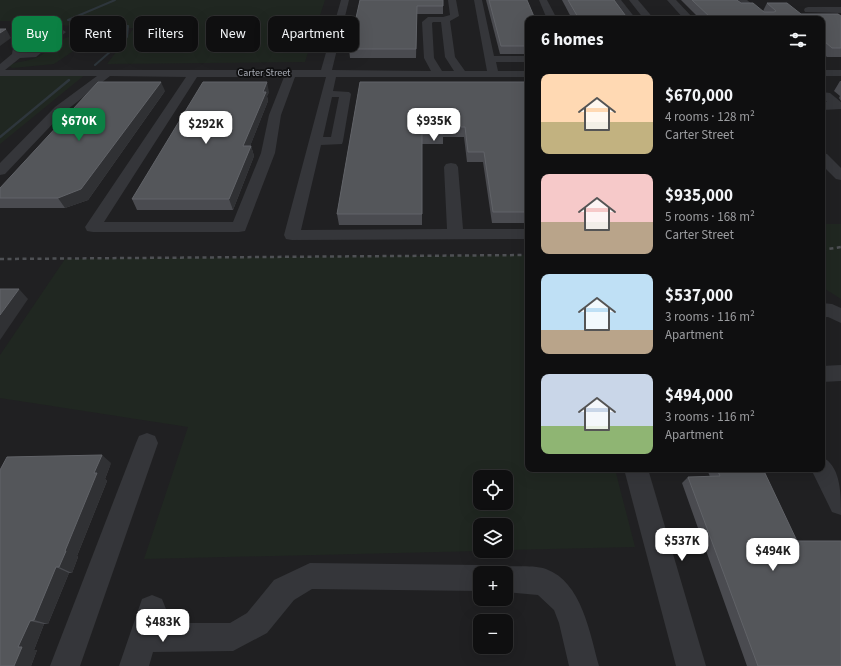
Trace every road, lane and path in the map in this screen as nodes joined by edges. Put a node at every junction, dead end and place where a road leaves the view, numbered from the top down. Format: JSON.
{"nodes":[{"id":1,"x":345,"y":0,"type":"edge"},
{"id":2,"x":452,"y":0,"type":"edge"},
{"id":3,"x":478,"y":0,"type":"edge"},
{"id":4,"x":543,"y":0,"type":"edge"},
{"id":5,"x":616,"y":0,"type":"edge"},
{"id":6,"x":633,"y":0,"type":"edge"},
{"id":7,"x":742,"y":0,"type":"edge"},
{"id":8,"x":670,"y":4,"type":"edge"},
{"id":9,"x":808,"y":10,"type":"dead end"},
{"id":10,"x":839,"y":12,"type":"edge"},
{"id":11,"x":551,"y":16,"type":"edge"},
{"id":12,"x":628,"y":16,"type":"edge"},
{"id":13,"x":646,"y":16,"type":"edge"},
{"id":14,"x":686,"y":16,"type":"edge"},
{"id":15,"x":762,"y":16,"type":"edge"},
{"id":16,"x":444,"y":20,"type":"junction"},
{"id":17,"x":17,"y":55,"type":"dead end"},
{"id":18,"x":429,"y":55,"type":"junction"},
{"id":19,"x":449,"y":55,"type":"junction"},
{"id":20,"x":490,"y":59,"type":"junction"},
{"id":21,"x":525,"y":59,"type":"edge"},
{"id":22,"x":0,"y":69,"type":"edge"},
{"id":23,"x":0,"y":73,"type":"edge"},
{"id":24,"x":108,"y":73,"type":"junction"},
{"id":25,"x":194,"y":73,"type":"junction"},
{"id":26,"x":291,"y":73,"type":"junction"},
{"id":27,"x":329,"y":73,"type":"junction"},
{"id":28,"x":438,"y":73,"type":"junction"},
{"id":29,"x":464,"y":74,"type":"junction"},
{"id":30,"x":493,"y":74,"type":"junction"},
{"id":31,"x":525,"y":74,"type":"edge"},
{"id":32,"x":525,"y":84,"type":"edge"},
{"id":33,"x":327,"y":94,"type":"junction"},
{"id":34,"x":825,"y":95,"type":"edge"},
{"id":35,"x":825,"y":106,"type":"edge"},
{"id":36,"x":315,"y":141,"type":"junction"},
{"id":37,"x":825,"y":160,"type":"edge"},
{"id":38,"x":451,"y":167,"type":"dead end"},
{"id":39,"x":0,"y":171,"type":"edge"},
{"id":40,"x":841,"y":176,"type":"edge"},
{"id":41,"x":455,"y":234,"type":"junction"},
{"id":42,"x":525,"y":234,"type":"edge"},
{"id":43,"x":825,"y":310,"type":"edge"},
{"id":44,"x":841,"y":316,"type":"edge"},
{"id":45,"x":841,"y":373,"type":"edge"},
{"id":46,"x":825,"y":374,"type":"edge"},
{"id":47,"x":147,"y":442,"type":"dead end"},
{"id":48,"x":637,"y":472,"type":"edge"},
{"id":49,"x":824,"y":472,"type":"edge"},
{"id":50,"x":841,"y":503,"type":"edge"},
{"id":51,"x":473,"y":578,"type":"edge"},
{"id":52,"x":513,"y":580,"type":"edge"},
{"id":53,"x":152,"y":609,"type":"dead end"},
{"id":54,"x":143,"y":638,"type":"junction"},
{"id":55,"x":584,"y":663,"type":"edge"},
{"id":56,"x":65,"y":666,"type":"edge"},
{"id":57,"x":134,"y":666,"type":"edge"},
{"id":58,"x":691,"y":666,"type":"edge"}],
"edges":[{"from":1,"to":27,"type":"street"},
{"from":2,"to":16,"type":"street"},
{"from":3,"to":20,"type":"street"},
{"from":4,"to":11,"type":"street"},
{"from":5,"to":12,"type":"street"},
{"from":6,"to":13,"type":"street"},
{"from":7,"to":15,"type":"street"},
{"from":8,"to":14,"type":"street"},
{"from":9,"to":10,"type":"street"},
{"from":16,"to":18,"type":"street"},
{"from":16,"to":19,"type":"street"},
{"from":17,"to":22,"type":"street"},
{"from":18,"to":19,"type":"street"},
{"from":18,"to":28,"type":"street"},
{"from":19,"to":29,"type":"street"},
{"from":20,"to":21,"type":"street"},
{"from":20,"to":30,"type":"street"},
{"from":23,"to":24,"type":"street","name":"Carter Street"},
{"from":24,"to":25,"type":"street","name":"Carter Street"},
{"from":24,"to":39,"type":"street"},
{"from":25,"to":26,"type":"street","name":"Carter Street"},
{"from":25,"to":26,"type":"street"},
{"from":26,"to":27,"type":"street","name":"Carter Street"},
{"from":27,"to":28,"type":"street","name":"Carter Street"},
{"from":27,"to":33,"type":"street"},
{"from":28,"to":29,"type":"street","name":"Carter Street"},
{"from":29,"to":30,"type":"street","name":"Carter Street"},
{"from":29,"to":32,"type":"street"},
{"from":30,"to":31,"type":"street","name":"Carter Street"},
{"from":33,"to":36,"type":"street"},
{"from":33,"to":36,"type":"street"},
{"from":34,"to":35,"type":"street"},
{"from":36,"to":41,"type":"street"},
{"from":37,"to":40,"type":"street"},
{"from":38,"to":41,"type":"street"},
{"from":41,"to":42,"type":"street"},
{"from":43,"to":44,"type":"street"},
{"from":45,"to":46,"type":"street"},
{"from":47,"to":56,"type":"street"},
{"from":48,"to":58,"type":"street"},
{"from":49,"to":50,"type":"street"},
{"from":51,"to":54,"type":"street"},
{"from":52,"to":55,"type":"street"},
{"from":53,"to":54,"type":"street"},
{"from":54,"to":57,"type":"street"}]}
